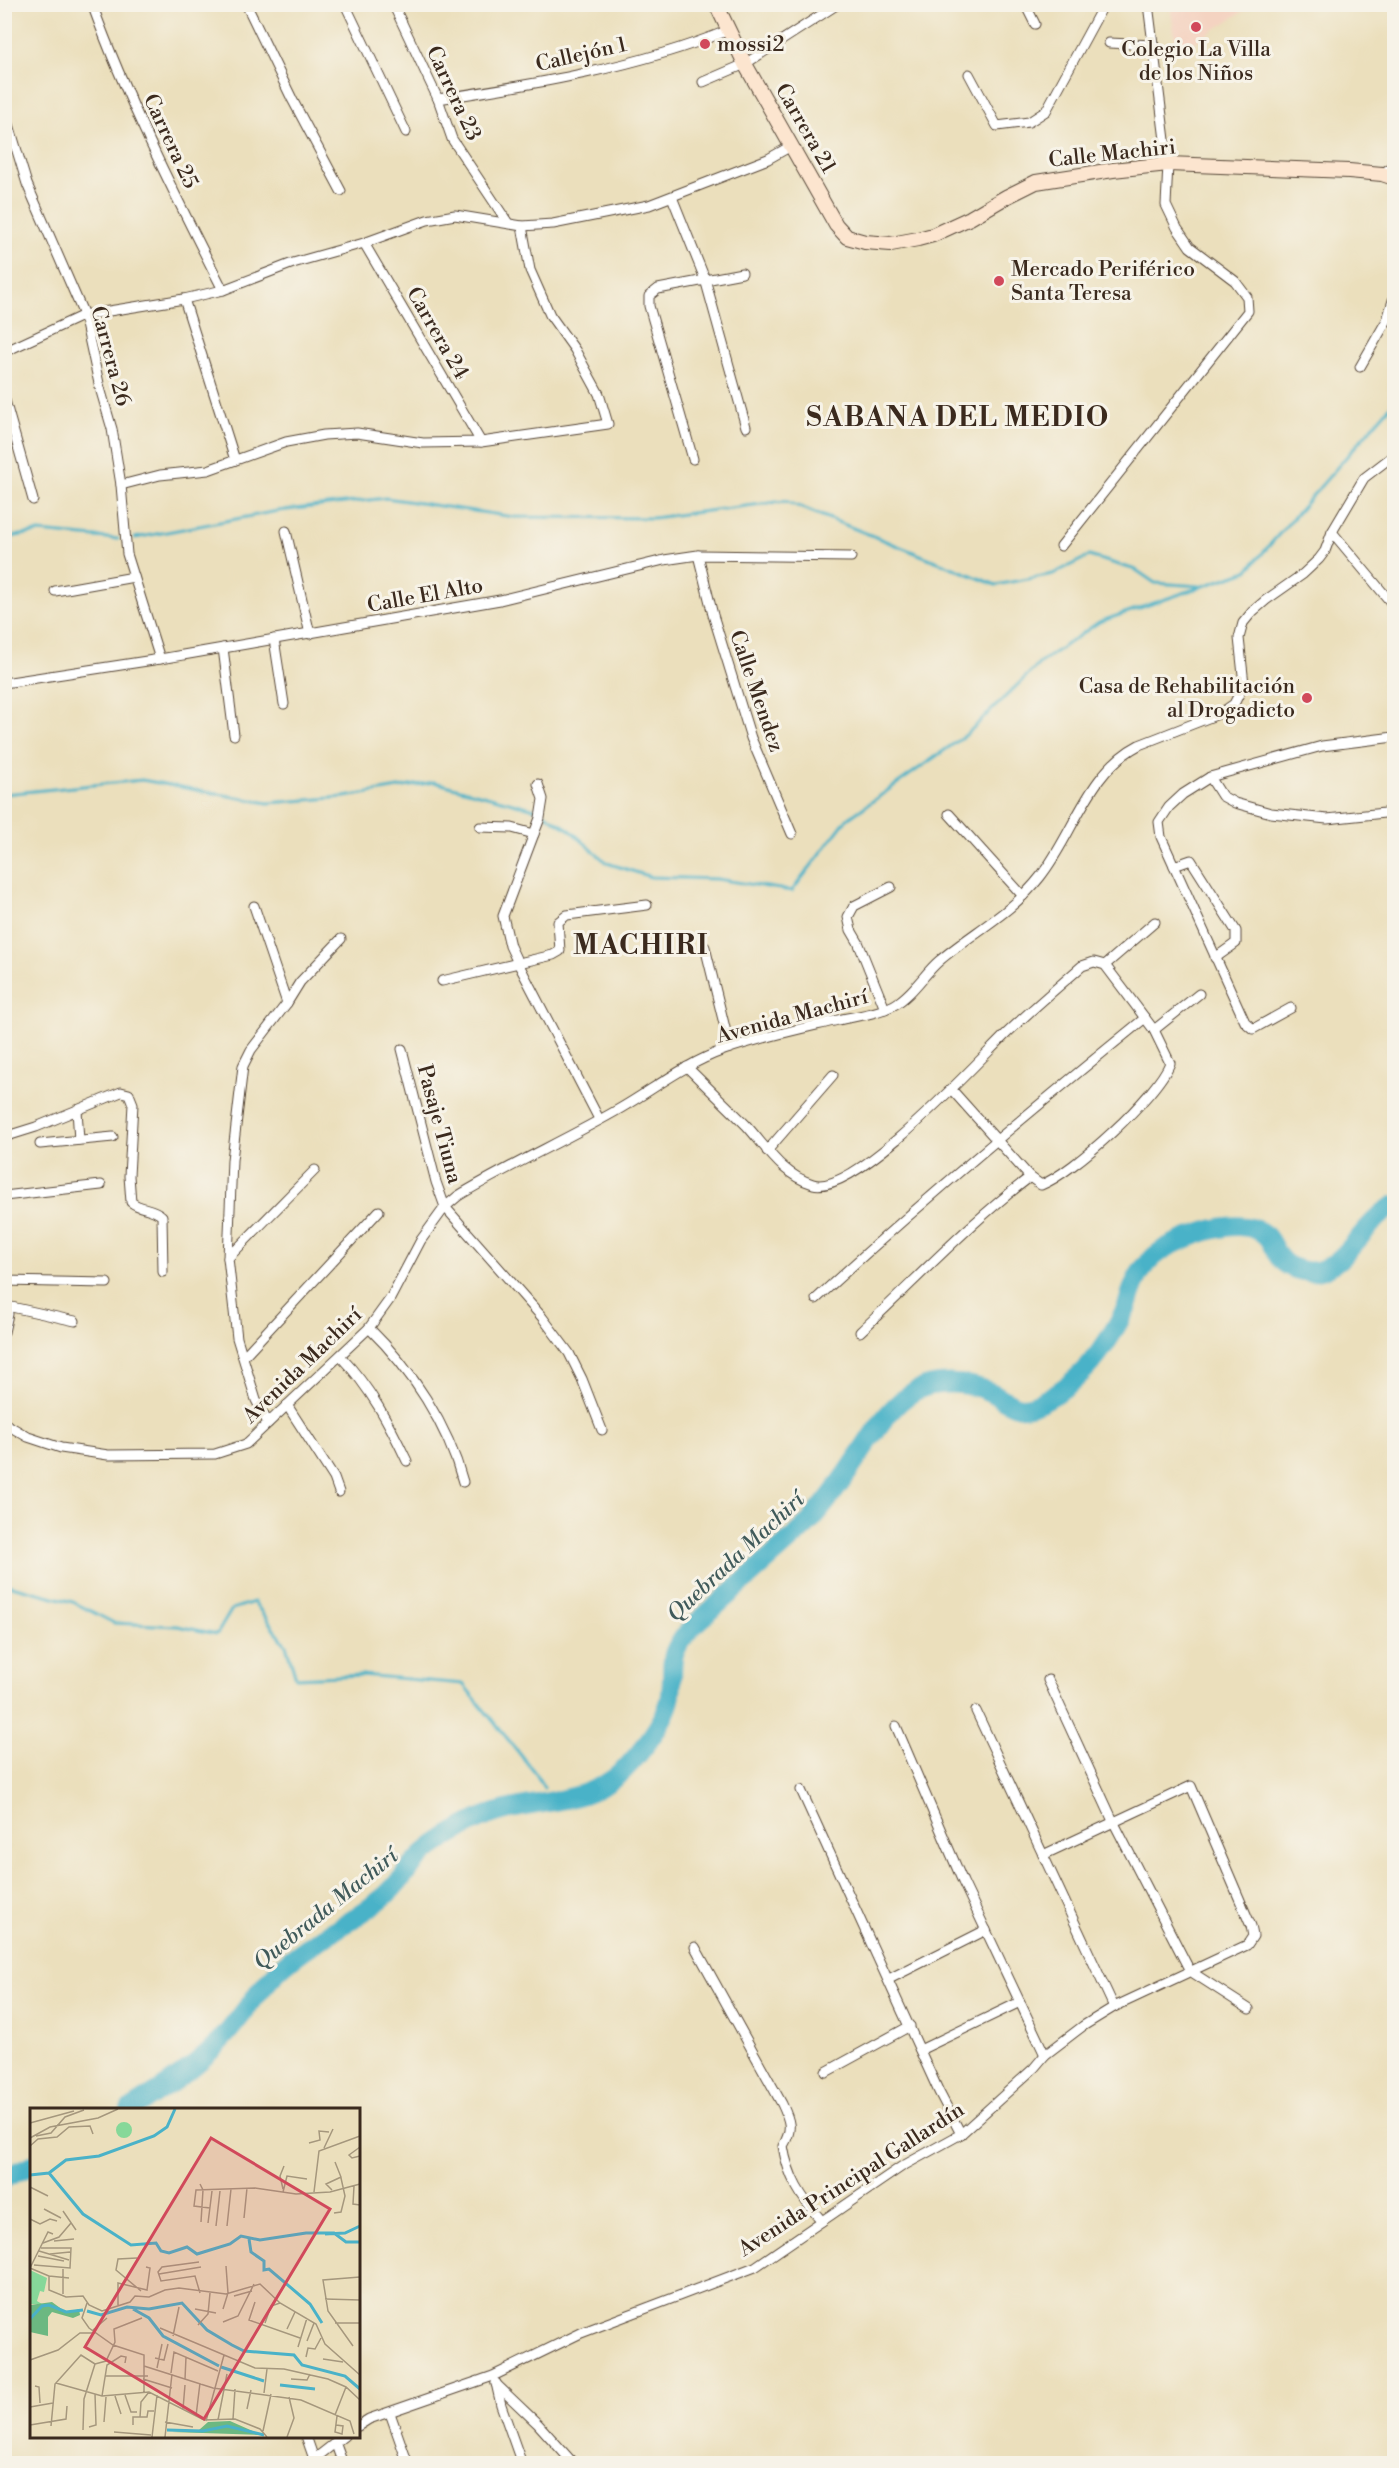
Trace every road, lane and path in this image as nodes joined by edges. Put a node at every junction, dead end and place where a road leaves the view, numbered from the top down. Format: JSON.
{"nodes":[{"id":1,"x":92,"y":4,"type":"edge"},
{"id":2,"x":246,"y":4,"type":"edge"},
{"id":3,"x":345,"y":4,"type":"edge"},
{"id":4,"x":393,"y":4,"type":"edge"},
{"id":5,"x":716,"y":4,"type":"edge"},
{"id":6,"x":838,"y":4,"type":"edge"},
{"id":7,"x":1025,"y":4,"type":"edge"},
{"id":8,"x":1104,"y":4,"type":"edge"},
{"id":9,"x":1148,"y":4,"type":"edge"},
{"id":10,"x":1035,"y":24,"type":"dead end"},
{"id":11,"x":729,"y":30,"type":"junction"},
{"id":12,"x":1109,"y":43,"type":"dead end"},
{"id":13,"x":1154,"y":45,"type":"junction"},
{"id":14,"x":745,"y":64,"type":"junction"},
{"id":15,"x":969,"y":74,"type":"dead end"},
{"id":16,"x":703,"y":82,"type":"dead end"},
{"id":17,"x":438,"y":99,"type":"junction"},
{"id":18,"x":4,"y":108,"type":"edge"},
{"id":19,"x":406,"y":132,"type":"dead end"},
{"id":20,"x":791,"y":146,"type":"junction"},
{"id":21,"x":1168,"y":165,"type":"junction"},
{"id":22,"x":1395,"y":165,"type":"edge"},
{"id":23,"x":1388,"y":176,"type":"edge"},
{"id":24,"x":341,"y":191,"type":"dead end"},
{"id":25,"x":672,"y":197,"type":"junction"},
{"id":26,"x":508,"y":224,"type":"junction"},
{"id":27,"x":522,"y":226,"type":"junction"},
{"id":28,"x":847,"y":237,"type":"joint"},
{"id":29,"x":364,"y":243,"type":"junction"},
{"id":30,"x":742,"y":273,"type":"dead end"},
{"id":31,"x":705,"y":279,"type":"junction"},
{"id":32,"x":223,"y":290,"type":"junction"},
{"id":33,"x":1395,"y":297,"type":"edge"},
{"id":34,"x":183,"y":299,"type":"junction"},
{"id":35,"x":84,"y":315,"type":"junction"},
{"id":36,"x":4,"y":352,"type":"edge"},
{"id":37,"x":1360,"y":367,"type":"dead end"},
{"id":38,"x":4,"y":397,"type":"edge"},
{"id":39,"x":746,"y":427,"type":"dead end"},
{"id":40,"x":481,"y":442,"type":"junction"},
{"id":41,"x":1395,"y":455,"type":"edge"},
{"id":42,"x":693,"y":459,"type":"dead end"},
{"id":43,"x":235,"y":460,"type":"junction"},
{"id":44,"x":121,"y":484,"type":"junction"},
{"id":45,"x":33,"y":500,"type":"dead end"},
{"id":46,"x":286,"y":531,"type":"dead end"},
{"id":47,"x":1332,"y":532,"type":"junction"},
{"id":48,"x":1061,"y":546,"type":"dead end"},
{"id":49,"x":698,"y":555,"type":"junction"},
{"id":50,"x":851,"y":556,"type":"dead end"},
{"id":51,"x":134,"y":577,"type":"junction"},
{"id":52,"x":55,"y":591,"type":"dead end"},
{"id":53,"x":1395,"y":606,"type":"edge"},
{"id":54,"x":310,"y":634,"type":"junction"},
{"id":55,"x":274,"y":639,"type":"junction"},
{"id":56,"x":223,"y":648,"type":"junction"},
{"id":57,"x":160,"y":659,"type":"junction"},
{"id":58,"x":4,"y":683,"type":"edge"},
{"id":59,"x":284,"y":704,"type":"dead end"},
{"id":60,"x":234,"y":735,"type":"dead end"},
{"id":61,"x":1395,"y":737,"type":"edge"},
{"id":62,"x":1210,"y":777,"type":"junction"},
{"id":63,"x":538,"y":784,"type":"dead end"},
{"id":64,"x":1395,"y":812,"type":"edge"},
{"id":65,"x":948,"y":814,"type":"dead end"},
{"id":66,"x":480,"y":827,"type":"dead end"},
{"id":67,"x":534,"y":834,"type":"junction"},
{"id":68,"x":792,"y":834,"type":"dead end"},
{"id":69,"x":1174,"y":866,"type":"junction"},
{"id":70,"x":891,"y":887,"type":"dead end"},
{"id":71,"x":1023,"y":896,"type":"junction"},
{"id":72,"x":647,"y":905,"type":"dead end"},
{"id":73,"x":254,"y":906,"type":"dead end"},
{"id":74,"x":1155,"y":922,"type":"dead end"},
{"id":75,"x":341,"y":939,"type":"dead end"},
{"id":76,"x":705,"y":947,"type":"dead end"},
{"id":77,"x":1215,"y":958,"type":"junction"},
{"id":78,"x":518,"y":963,"type":"junction"},
{"id":79,"x":1105,"y":965,"type":"junction"},
{"id":80,"x":442,"y":981,"type":"dead end"},
{"id":81,"x":1199,"y":994,"type":"dead end"},
{"id":82,"x":287,"y":1003,"type":"junction"},
{"id":83,"x":1291,"y":1008,"type":"dead end"},
{"id":84,"x":885,"y":1009,"type":"junction"},
{"id":85,"x":1145,"y":1018,"type":"junction"},
{"id":86,"x":1154,"y":1030,"type":"junction"},
{"id":87,"x":730,"y":1048,"type":"junction"},
{"id":88,"x":402,"y":1049,"type":"dead end"},
{"id":89,"x":687,"y":1067,"type":"junction"},
{"id":90,"x":832,"y":1076,"type":"dead end"},
{"id":91,"x":952,"y":1090,"type":"junction"},
{"id":92,"x":77,"y":1110,"type":"junction"},
{"id":93,"x":599,"y":1119,"type":"junction"},
{"id":94,"x":4,"y":1137,"type":"edge"},
{"id":95,"x":113,"y":1137,"type":"dead end"},
{"id":96,"x":996,"y":1139,"type":"junction"},
{"id":97,"x":79,"y":1140,"type":"junction"},
{"id":98,"x":40,"y":1144,"type":"dead end"},
{"id":99,"x":767,"y":1151,"type":"junction"},
{"id":100,"x":315,"y":1170,"type":"dead end"},
{"id":101,"x":1030,"y":1177,"type":"junction"},
{"id":102,"x":101,"y":1185,"type":"dead end"},
{"id":103,"x":4,"y":1196,"type":"edge"},
{"id":104,"x":445,"y":1207,"type":"junction"},
{"id":105,"x":379,"y":1211,"type":"dead end"},
{"id":106,"x":228,"y":1258,"type":"junction"},
{"id":107,"x":163,"y":1272,"type":"dead end"},
{"id":108,"x":4,"y":1281,"type":"edge"},
{"id":109,"x":107,"y":1283,"type":"dead end"},
{"id":110,"x":4,"y":1293,"type":"edge"},
{"id":111,"x":816,"y":1299,"type":"dead end"},
{"id":112,"x":7,"y":1306,"type":"junction"},
{"id":113,"x":75,"y":1321,"type":"dead end"},
{"id":114,"x":369,"y":1328,"type":"junction"},
{"id":115,"x":4,"y":1332,"type":"edge"},
{"id":116,"x":860,"y":1332,"type":"dead end"},
{"id":117,"x":243,"y":1356,"type":"junction"},
{"id":118,"x":341,"y":1357,"type":"junction"},
{"id":119,"x":286,"y":1406,"type":"junction"},
{"id":120,"x":4,"y":1423,"type":"edge"},
{"id":121,"x":268,"y":1423,"type":"junction"},
{"id":122,"x":602,"y":1430,"type":"dead end"},
{"id":123,"x":407,"y":1461,"type":"dead end"},
{"id":124,"x":463,"y":1482,"type":"dead end"},
{"id":125,"x":339,"y":1492,"type":"dead end"},
{"id":126,"x":1048,"y":1680,"type":"dead end"},
{"id":127,"x":976,"y":1711,"type":"dead end"},
{"id":128,"x":896,"y":1726,"type":"dead end"},
{"id":129,"x":801,"y":1790,"type":"dead end"},
{"id":130,"x":1113,"y":1821,"type":"junction"},
{"id":131,"x":1043,"y":1855,"type":"junction"},
{"id":132,"x":986,"y":1930,"type":"junction"},
{"id":133,"x":695,"y":1947,"type":"dead end"},
{"id":134,"x":1190,"y":1971,"type":"junction"},
{"id":135,"x":889,"y":1978,"type":"junction"},
{"id":136,"x":1020,"y":2002,"type":"junction"},
{"id":137,"x":1114,"y":2007,"type":"junction"},
{"id":138,"x":1249,"y":2009,"type":"dead end"},
{"id":139,"x":910,"y":2026,"type":"junction"},
{"id":140,"x":920,"y":2050,"type":"junction"},
{"id":141,"x":1045,"y":2055,"type":"junction"},
{"id":142,"x":826,"y":2072,"type":"dead end"},
{"id":143,"x":962,"y":2134,"type":"junction"},
{"id":144,"x":822,"y":2221,"type":"junction"},
{"id":145,"x":495,"y":2380,"type":"junction"},
{"id":146,"x":390,"y":2413,"type":"junction"},
{"id":147,"x":360,"y":2425,"type":"edge"},
{"id":148,"x":306,"y":2438,"type":"edge"},
{"id":149,"x":340,"y":2439,"type":"edge"},
{"id":150,"x":311,"y":2461,"type":"edge"},
{"id":151,"x":343,"y":2463,"type":"edge"},
{"id":152,"x":408,"y":2463,"type":"edge"},
{"id":153,"x":522,"y":2463,"type":"edge"},
{"id":154,"x":574,"y":2463,"type":"edge"}],
"edges":[{"from":1,"to":32,"type":"street","name":"Carrera 25"},
{"from":2,"to":24,"type":"street"},
{"from":3,"to":19,"type":"street"},
{"from":4,"to":17,"type":"street","name":"Carrera 23"},
{"from":5,"to":11,"type":"street","name":"Carrera 21"},
{"from":6,"to":14,"type":"street"},
{"from":7,"to":10,"type":"street"},
{"from":8,"to":15,"type":"street"},
{"from":9,"to":13,"type":"street"},
{"from":11,"to":14,"type":"street","name":"Carrera 21"},
{"from":11,"to":17,"type":"street","name":"Callejón 1"},
{"from":12,"to":13,"type":"street"},
{"from":13,"to":21,"type":"street"},
{"from":14,"to":16,"type":"street"},
{"from":14,"to":20,"type":"street","name":"Carrera 21"},
{"from":17,"to":26,"type":"street","name":"Carrera 23"},
{"from":18,"to":35,"type":"street","name":"Carrera 26"},
{"from":20,"to":25,"type":"street"},
{"from":20,"to":28,"type":"street","name":"Carrera 21"},
{"from":21,"to":23,"type":"street","name":"Calle Machiri"},
{"from":21,"to":28,"type":"street","name":"Calle Machiri"},
{"from":21,"to":48,"type":"street"},
{"from":22,"to":23,"type":"street"},
{"from":25,"to":27,"type":"street"},
{"from":25,"to":31,"type":"street"},
{"from":26,"to":27,"type":"street"},
{"from":26,"to":29,"type":"street"},
{"from":27,"to":40,"type":"street"},
{"from":29,"to":32,"type":"street"},
{"from":29,"to":40,"type":"street","name":"Carrera 24"},
{"from":30,"to":31,"type":"street"},
{"from":31,"to":39,"type":"street"},
{"from":31,"to":42,"type":"street"},
{"from":32,"to":34,"type":"street"},
{"from":33,"to":37,"type":"street"},
{"from":34,"to":35,"type":"street"},
{"from":34,"to":43,"type":"street"},
{"from":35,"to":36,"type":"street"},
{"from":35,"to":44,"type":"street","name":"Carrera 26"},
{"from":38,"to":45,"type":"street"},
{"from":40,"to":43,"type":"street"},
{"from":41,"to":47,"type":"street","name":"Avenida Machirí"},
{"from":43,"to":44,"type":"street"},
{"from":44,"to":51,"type":"street","name":"Carrera 26"},
{"from":46,"to":54,"type":"street"},
{"from":47,"to":53,"type":"street"},
{"from":47,"to":71,"type":"street","name":"Avenida Machirí"},
{"from":49,"to":50,"type":"street","name":"Calle El Alto"},
{"from":49,"to":54,"type":"street","name":"Calle El Alto"},
{"from":49,"to":68,"type":"street","name":"Calle Mendez"},
{"from":51,"to":52,"type":"street"},
{"from":51,"to":57,"type":"street","name":"Carrera 26"},
{"from":54,"to":55,"type":"street","name":"Calle El Alto"},
{"from":55,"to":56,"type":"street","name":"Calle El Alto"},
{"from":55,"to":59,"type":"street"},
{"from":56,"to":57,"type":"street","name":"Calle El Alto"},
{"from":56,"to":60,"type":"street"},
{"from":57,"to":58,"type":"street","name":"Calle El Alto"},
{"from":61,"to":62,"type":"street"},
{"from":62,"to":64,"type":"street"},
{"from":62,"to":69,"type":"street"},
{"from":63,"to":67,"type":"street"},
{"from":65,"to":71,"type":"street"},
{"from":66,"to":67,"type":"street"},
{"from":67,"to":78,"type":"street"},
{"from":69,"to":77,"type":"street"},
{"from":69,"to":77,"type":"street"},
{"from":70,"to":84,"type":"street"},
{"from":71,"to":84,"type":"street","name":"Avenida Machirí"},
{"from":72,"to":78,"type":"street"},
{"from":73,"to":82,"type":"street"},
{"from":74,"to":79,"type":"street"},
{"from":75,"to":82,"type":"street"},
{"from":76,"to":87,"type":"street"},
{"from":77,"to":83,"type":"street"},
{"from":78,"to":80,"type":"street"},
{"from":78,"to":93,"type":"street"},
{"from":79,"to":85,"type":"street"},
{"from":79,"to":91,"type":"street"},
{"from":81,"to":86,"type":"street"},
{"from":82,"to":106,"type":"street"},
{"from":84,"to":87,"type":"street","name":"Avenida Machirí"},
{"from":85,"to":86,"type":"street"},
{"from":85,"to":96,"type":"street"},
{"from":86,"to":101,"type":"street"},
{"from":87,"to":89,"type":"street","name":"Avenida Machirí"},
{"from":88,"to":104,"type":"street","name":"Pasaje Tiuna"},
{"from":89,"to":93,"type":"street","name":"Avenida Machirí"},
{"from":89,"to":99,"type":"street"},
{"from":90,"to":99,"type":"street"},
{"from":91,"to":96,"type":"street"},
{"from":91,"to":99,"type":"street"},
{"from":92,"to":94,"type":"street"},
{"from":92,"to":97,"type":"street"},
{"from":92,"to":107,"type":"street"},
{"from":93,"to":104,"type":"street","name":"Avenida Machirí"},
{"from":95,"to":97,"type":"street"},
{"from":96,"to":101,"type":"street"},
{"from":96,"to":111,"type":"street"},
{"from":97,"to":98,"type":"street"},
{"from":100,"to":106,"type":"street"},
{"from":101,"to":116,"type":"street"},
{"from":102,"to":103,"type":"street"},
{"from":104,"to":114,"type":"street","name":"Avenida Machirí"},
{"from":104,"to":122,"type":"street"},
{"from":105,"to":117,"type":"street"},
{"from":106,"to":117,"type":"street"},
{"from":108,"to":109,"type":"street"},
{"from":110,"to":112,"type":"street"},
{"from":112,"to":113,"type":"street"},
{"from":112,"to":115,"type":"street"},
{"from":114,"to":118,"type":"street","name":"Avenida Machirí"},
{"from":114,"to":124,"type":"street"},
{"from":117,"to":121,"type":"street"},
{"from":118,"to":119,"type":"street","name":"Avenida Machirí"},
{"from":118,"to":123,"type":"street"},
{"from":119,"to":121,"type":"street","name":"Avenida Machirí"},
{"from":119,"to":125,"type":"street"},
{"from":120,"to":121,"type":"street","name":"Avenida Machirí"},
{"from":126,"to":130,"type":"street"},
{"from":127,"to":131,"type":"street"},
{"from":128,"to":132,"type":"street"},
{"from":129,"to":135,"type":"street"},
{"from":130,"to":131,"type":"street"},
{"from":130,"to":134,"type":"street"},
{"from":130,"to":134,"type":"street","name":"Avenida Principal Gallardín"},
{"from":131,"to":137,"type":"street"},
{"from":132,"to":135,"type":"street"},
{"from":132,"to":136,"type":"street"},
{"from":133,"to":144,"type":"street"},
{"from":134,"to":137,"type":"street","name":"Avenida Principal Gallardín"},
{"from":134,"to":138,"type":"street"},
{"from":135,"to":139,"type":"street"},
{"from":136,"to":140,"type":"street"},
{"from":136,"to":141,"type":"street"},
{"from":137,"to":141,"type":"street","name":"Avenida Principal Gallardín"},
{"from":139,"to":140,"type":"street"},
{"from":139,"to":142,"type":"street"},
{"from":140,"to":143,"type":"street"},
{"from":141,"to":143,"type":"street","name":"Avenida Principal Gallardín"},
{"from":143,"to":144,"type":"street","name":"Avenida Principal Gallardín"},
{"from":144,"to":145,"type":"street","name":"Avenida Principal Gallardín"},
{"from":145,"to":146,"type":"street","name":"Avenida Principal Gallardín"},
{"from":145,"to":153,"type":"street"},
{"from":145,"to":154,"type":"street"},
{"from":146,"to":147,"type":"street","name":"Avenida Principal Gallardín"},
{"from":146,"to":152,"type":"street"},
{"from":148,"to":150,"type":"street"},
{"from":149,"to":150,"type":"street"},
{"from":149,"to":151,"type":"street"}]}
